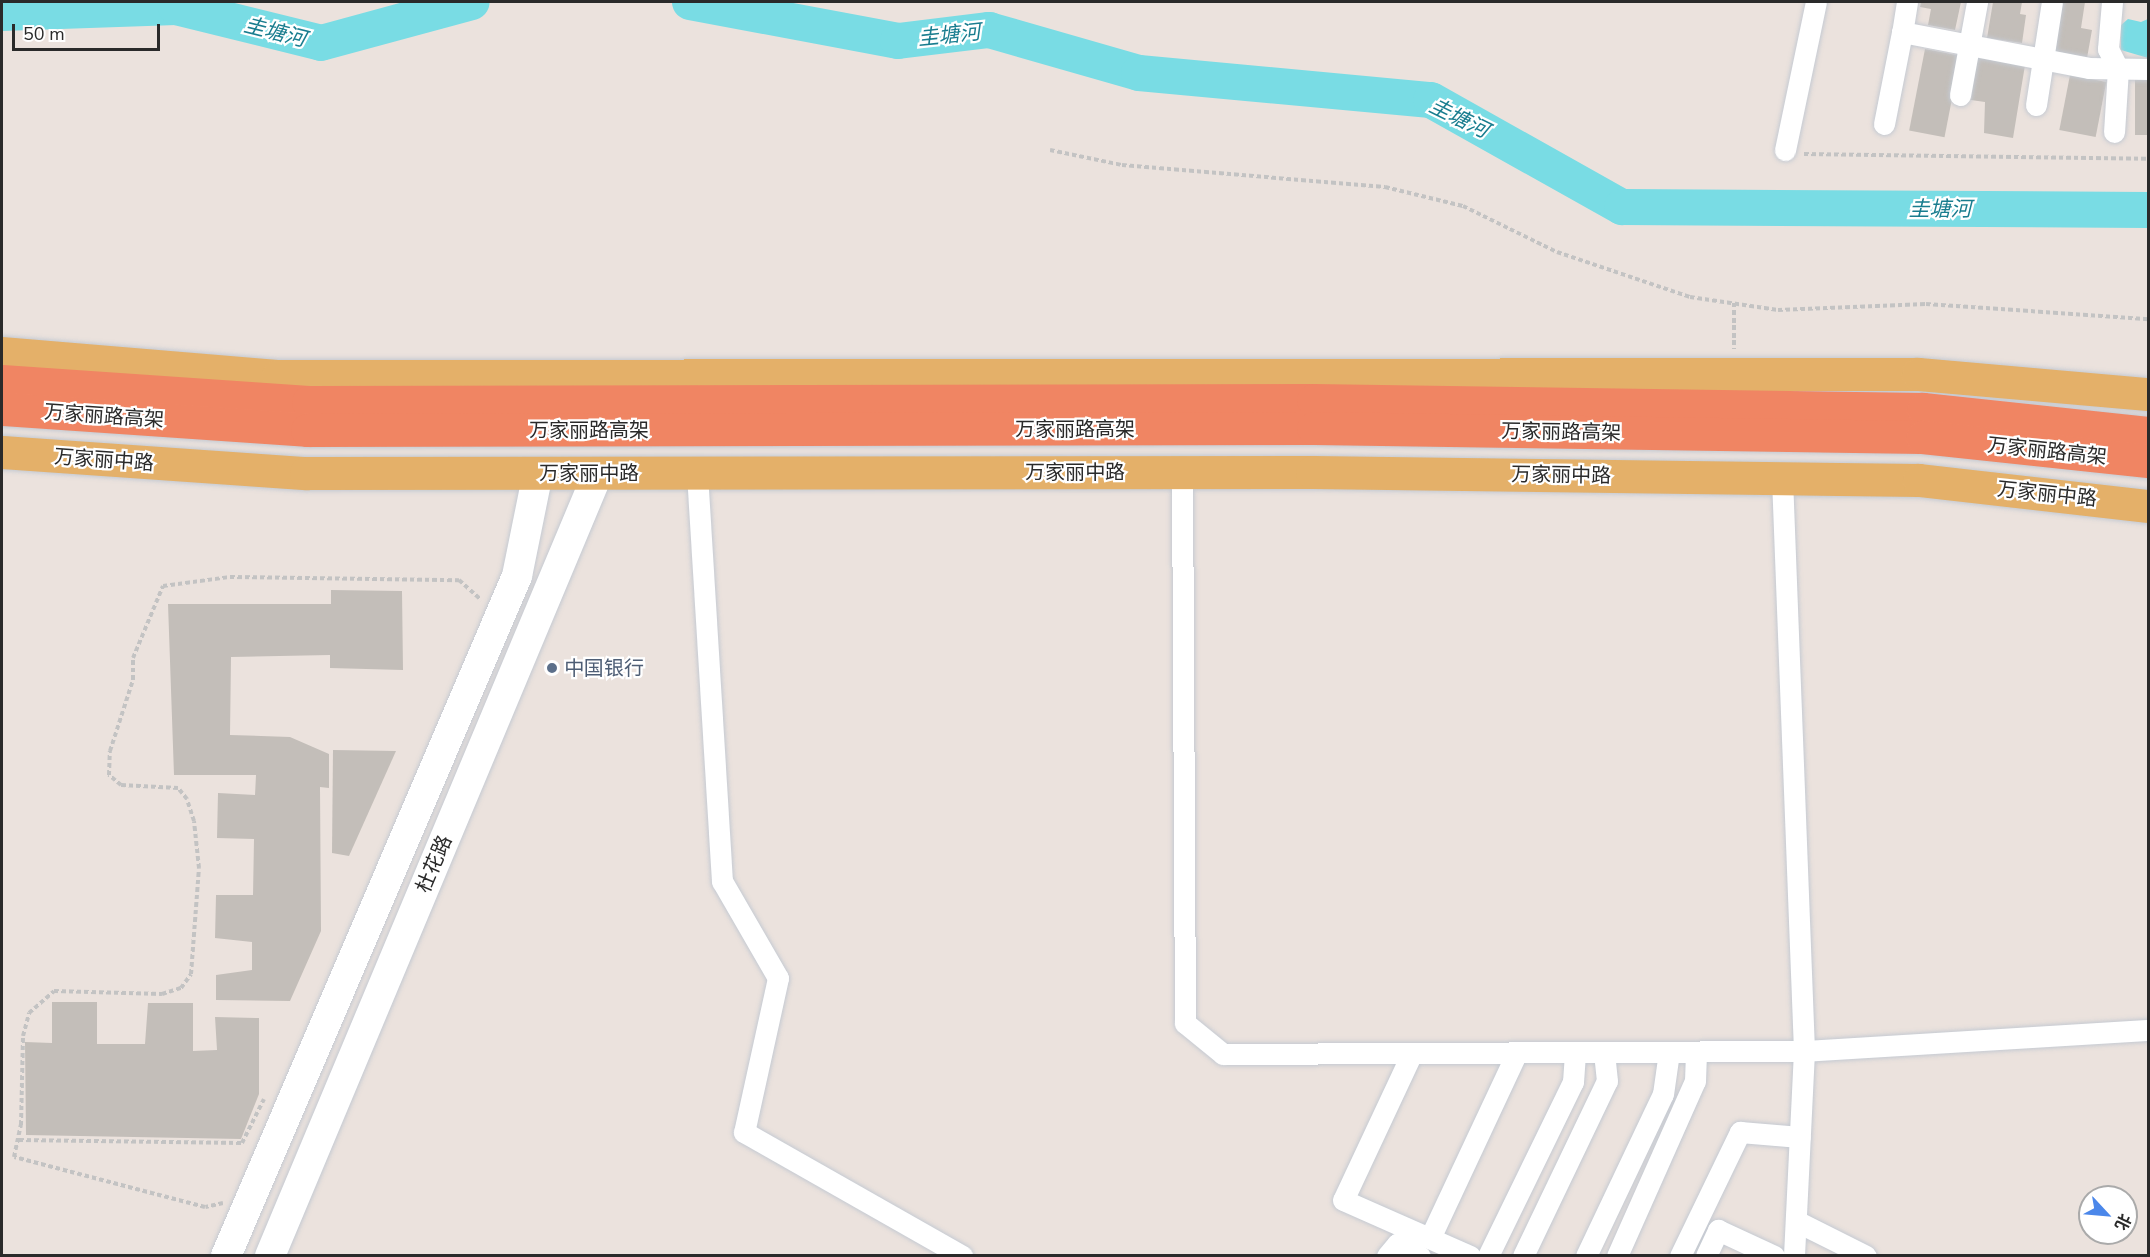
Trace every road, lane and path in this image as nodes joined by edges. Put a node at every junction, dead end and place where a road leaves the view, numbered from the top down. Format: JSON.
{"nodes":[{"id":1,"x":1816,"y":2,"type":"edge"},
{"id":2,"x":1907,"y":2,"type":"edge"},
{"id":3,"x":1977,"y":2,"type":"edge"},
{"id":4,"x":2052,"y":2,"type":"edge"},
{"id":5,"x":2112,"y":2,"type":"edge"},
{"id":6,"x":1902,"y":32,"type":"junction"},
{"id":7,"x":1969,"y":45,"type":"junction"},
{"id":8,"x":2043,"y":57,"type":"junction"},
{"id":9,"x":2118,"y":69,"type":"junction"},
{"id":10,"x":2148,"y":69,"type":"edge"},
{"id":11,"x":1960,"y":95,"type":"dead end"},
{"id":12,"x":2036,"y":105,"type":"dead end"},
{"id":13,"x":1884,"y":124,"type":"dead end"},
{"id":14,"x":2114,"y":132,"type":"dead end"},
{"id":15,"x":1050,"y":150,"type":"dead end"},
{"id":16,"x":1785,"y":150,"type":"joint"},
{"id":17,"x":2148,"y":159,"type":"edge"},
{"id":18,"x":1734,"y":303,"type":"junction"},
{"id":19,"x":2148,"y":319,"type":"edge"},
{"id":20,"x":2,"y":353,"type":"edge"},
{"id":21,"x":1735,"y":374,"type":"junction"},
{"id":22,"x":2,"y":381,"type":"edge"},
{"id":23,"x":2148,"y":393,"type":"edge"},
{"id":24,"x":2,"y":409,"type":"edge"},
{"id":25,"x":2148,"y":433,"type":"edge"},
{"id":26,"x":2,"y":452,"type":"edge"},
{"id":27,"x":2148,"y":461,"type":"edge"},
{"id":28,"x":1182,"y":472,"type":"junction"},
{"id":29,"x":538,"y":473,"type":"junction"},
{"id":30,"x":598,"y":473,"type":"junction"},
{"id":31,"x":697,"y":473,"type":"junction"},
{"id":32,"x":1782,"y":478,"type":"junction"},
{"id":33,"x":2148,"y":506,"type":"edge"},
{"id":34,"x":488,"y":602,"type":"dead end"},
{"id":35,"x":2148,"y":1029,"type":"edge"},
{"id":36,"x":1804,"y":1051,"type":"junction"},
{"id":37,"x":1517,"y":1052,"type":"junction"},
{"id":38,"x":1575,"y":1052,"type":"junction"},
{"id":39,"x":1604,"y":1052,"type":"junction"},
{"id":40,"x":1669,"y":1052,"type":"junction"},
{"id":41,"x":1696,"y":1052,"type":"junction"},
{"id":42,"x":1412,"y":1053,"type":"junction"},
{"id":43,"x":272,"y":1091,"type":"dead end"},
{"id":44,"x":1800,"y":1137,"type":"junction"},
{"id":45,"x":19,"y":1140,"type":"junction"},
{"id":46,"x":228,"y":1202,"type":"dead end"},
{"id":47,"x":1697,"y":1221,"type":"junction"},
{"id":48,"x":1796,"y":1221,"type":"junction"},
{"id":49,"x":1718,"y":1230,"type":"junction"},
{"id":50,"x":1425,"y":1247,"type":"edge"},
{"id":51,"x":226,"y":1256,"type":"edge"},
{"id":52,"x":270,"y":1256,"type":"edge"},
{"id":53,"x":962,"y":1256,"type":"edge"},
{"id":54,"x":1387,"y":1256,"type":"edge"},
{"id":55,"x":1470,"y":1256,"type":"edge"},
{"id":56,"x":1488,"y":1256,"type":"edge"},
{"id":57,"x":1523,"y":1256,"type":"edge"},
{"id":58,"x":1586,"y":1256,"type":"edge"},
{"id":59,"x":1617,"y":1256,"type":"edge"},
{"id":60,"x":1680,"y":1256,"type":"edge"},
{"id":61,"x":1706,"y":1256,"type":"edge"},
{"id":62,"x":1774,"y":1256,"type":"edge"},
{"id":63,"x":1794,"y":1256,"type":"edge"},
{"id":64,"x":1866,"y":1256,"type":"edge"}],
"edges":[{"from":1,"to":16,"type":"street"},
{"from":2,"to":6,"type":"street"},
{"from":3,"to":7,"type":"street"},
{"from":4,"to":8,"type":"street"},
{"from":5,"to":9,"type":"street"},
{"from":6,"to":7,"type":"street"},
{"from":6,"to":13,"type":"street"},
{"from":7,"to":8,"type":"street"},
{"from":7,"to":11,"type":"street"},
{"from":8,"to":9,"type":"street"},
{"from":8,"to":12,"type":"street"},
{"from":9,"to":10,"type":"street"},
{"from":9,"to":14,"type":"street"},
{"from":15,"to":18,"type":"path"},
{"from":16,"to":17,"type":"path"},
{"from":18,"to":19,"type":"path"},
{"from":18,"to":21,"type":"path"},
{"from":20,"to":21,"type":"main road"},
{"from":21,"to":23,"type":"main road"},
{"from":22,"to":25,"type":"highway","name":"万家丽路高架"},
{"from":24,"to":27,"type":"highway","name":"万家丽路高架"},
{"from":26,"to":29,"type":"main road","name":"万家丽中路"},
{"from":28,"to":31,"type":"main road","name":"万家丽中路"},
{"from":28,"to":32,"type":"main road","name":"万家丽中路"},
{"from":28,"to":42,"type":"street"},
{"from":29,"to":30,"type":"main road","name":"万家丽中路"},
{"from":29,"to":51,"type":"street","name":"杜花路"},
{"from":30,"to":31,"type":"main road","name":"万家丽中路"},
{"from":30,"to":52,"type":"street","name":"杜花路"},
{"from":31,"to":53,"type":"street"},
{"from":32,"to":33,"type":"main road","name":"万家丽中路"},
{"from":32,"to":36,"type":"street"},
{"from":34,"to":45,"type":"path"},
{"from":35,"to":36,"type":"street"},
{"from":36,"to":41,"type":"street"},
{"from":36,"to":44,"type":"street"},
{"from":37,"to":38,"type":"street"},
{"from":37,"to":42,"type":"street"},
{"from":37,"to":50,"type":"street"},
{"from":38,"to":39,"type":"street"},
{"from":38,"to":56,"type":"street"},
{"from":39,"to":40,"type":"street"},
{"from":39,"to":57,"type":"street"},
{"from":40,"to":41,"type":"street"},
{"from":40,"to":58,"type":"street"},
{"from":41,"to":59,"type":"street"},
{"from":42,"to":50,"type":"street"},
{"from":43,"to":45,"type":"path"},
{"from":44,"to":47,"type":"street"},
{"from":44,"to":48,"type":"street"},
{"from":45,"to":46,"type":"path"},
{"from":47,"to":49,"type":"street"},
{"from":47,"to":60,"type":"street"},
{"from":48,"to":63,"type":"street"},
{"from":48,"to":64,"type":"street"},
{"from":49,"to":61,"type":"street"},
{"from":49,"to":62,"type":"street"},
{"from":50,"to":54,"type":"street"},
{"from":50,"to":55,"type":"street"}]}
